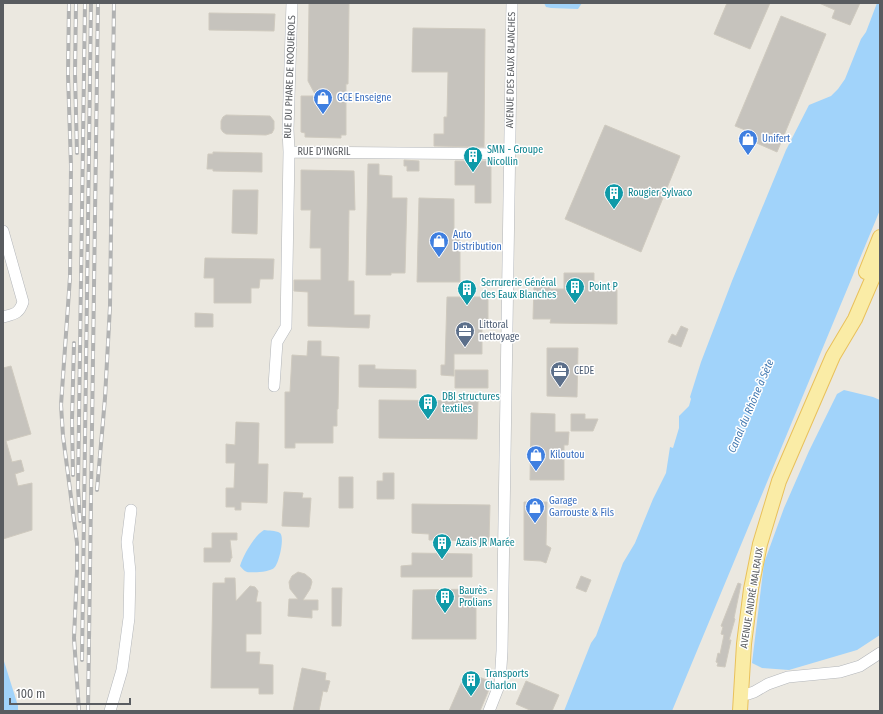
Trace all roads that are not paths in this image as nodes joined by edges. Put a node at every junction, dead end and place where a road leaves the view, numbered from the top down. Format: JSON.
{"nodes":[{"id":1,"x":292,"y":3,"type":"edge"},
{"id":2,"x":512,"y":3,"type":"edge"},
{"id":3,"x":289,"y":152,"type":"junction"},
{"id":4,"x":510,"y":154,"type":"junction"},
{"id":5,"x":3,"y":231,"type":"edge"},
{"id":6,"x":880,"y":237,"type":"edge"},
{"id":7,"x":880,"y":261,"type":"edge"},
{"id":8,"x":3,"y":317,"type":"edge"},
{"id":9,"x":833,"y":356,"type":"junction"},
{"id":10,"x":274,"y":386,"type":"dead end"},
{"id":11,"x":131,"y":510,"type":"dead end"},
{"id":12,"x":880,"y":652,"type":"edge"},
{"id":13,"x":742,"y":694,"type":"junction"},
{"id":14,"x":110,"y":711,"type":"edge"},
{"id":15,"x":489,"y":711,"type":"edge"},
{"id":16,"x":740,"y":711,"type":"edge"}],
"edges":[{"from":1,"to":3,"type":"street","name":"RUE DU PHARE DE ROQUEROLS"},
{"from":2,"to":4,"type":"street","name":"AVENUE DES EAUX BLANCHES"},
{"from":3,"to":4,"type":"street","name":"RUE D'INGRIL"},
{"from":3,"to":10,"type":"street","name":"RUE D'INGRIL"},
{"from":4,"to":15,"type":"street","name":"AVENUE DES EAUX BLANCHES"},
{"from":5,"to":8,"type":"street"},
{"from":6,"to":9,"type":"main road"},
{"from":7,"to":9,"type":"main road"},
{"from":9,"to":13,"type":"main road","name":"AVENUE ANDRÉ MALRAUX"},
{"from":11,"to":14,"type":"street"},
{"from":12,"to":13,"type":"street"},
{"from":13,"to":16,"type":"main road","name":"AVENUE ANDRÉ MALRAUX"}]}
